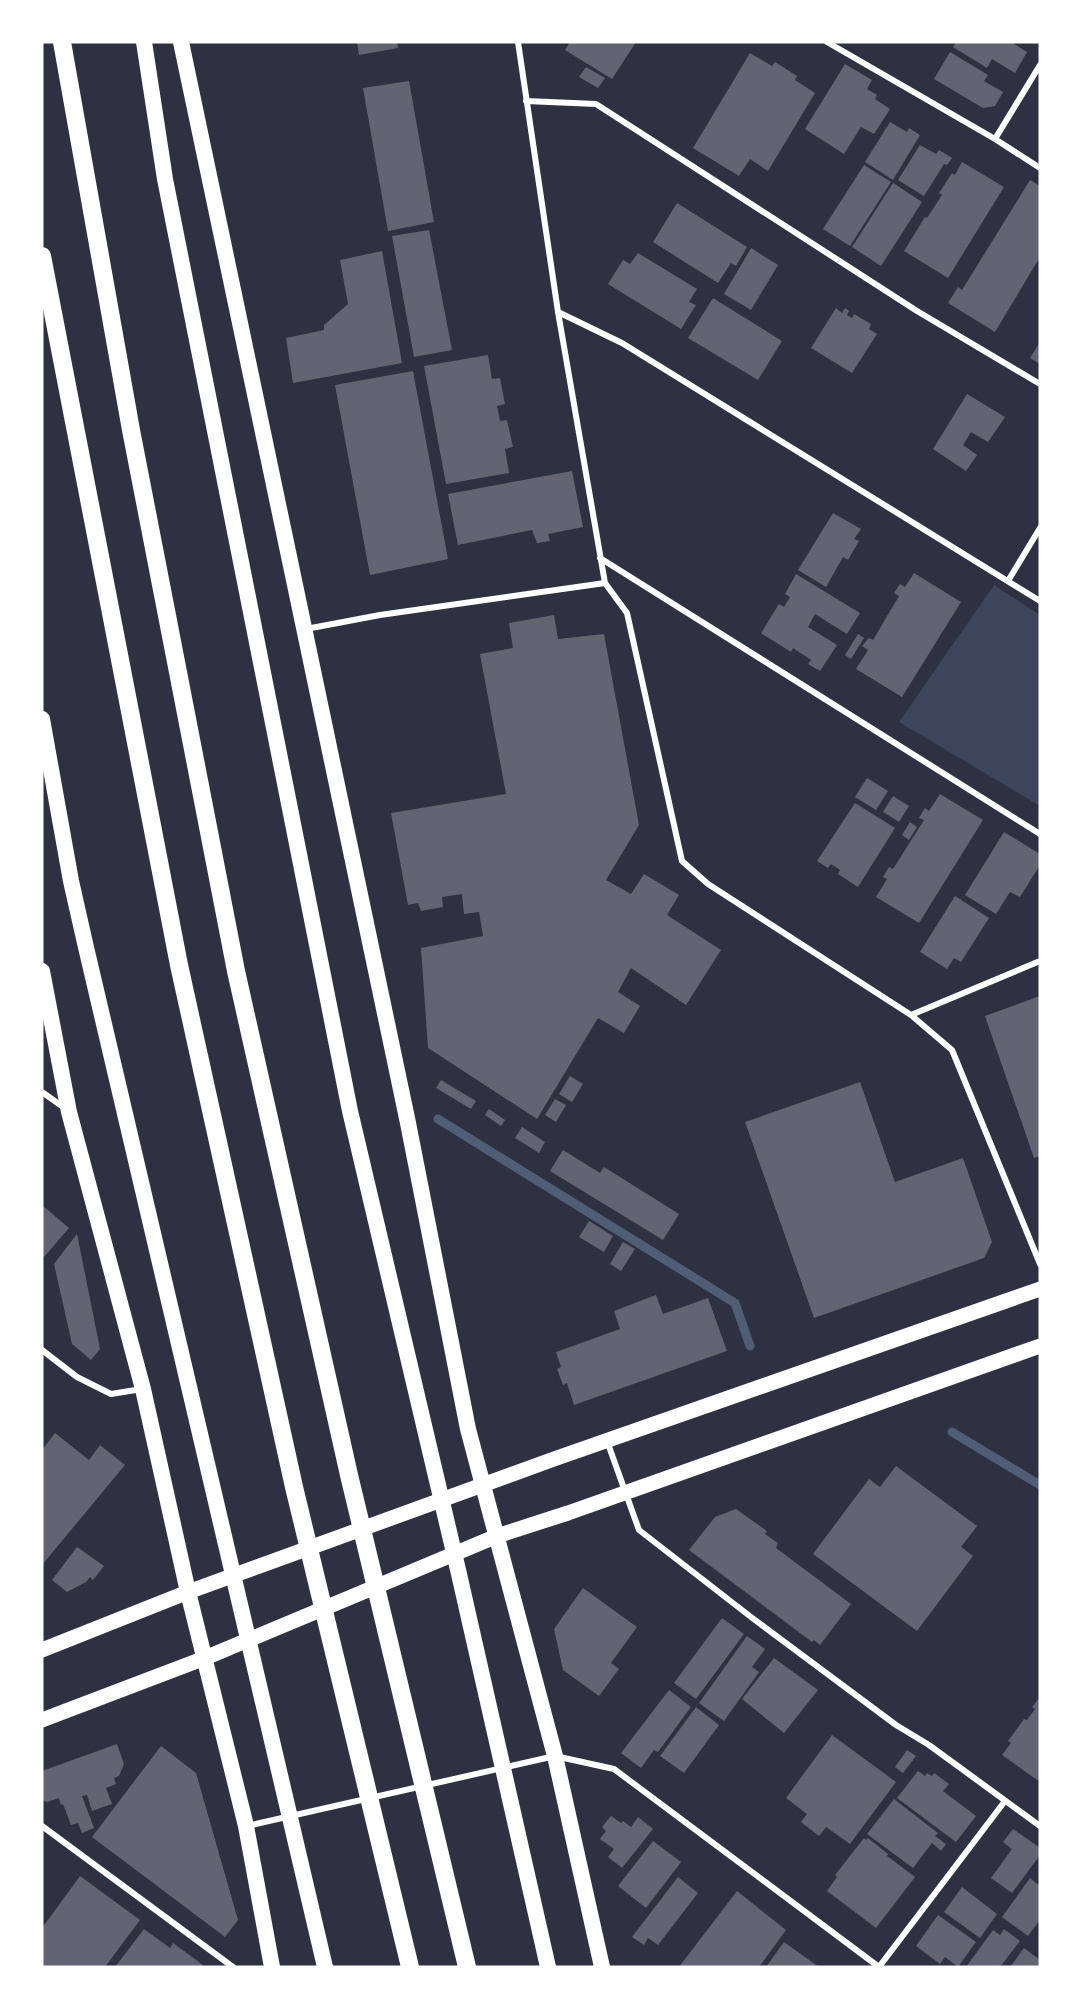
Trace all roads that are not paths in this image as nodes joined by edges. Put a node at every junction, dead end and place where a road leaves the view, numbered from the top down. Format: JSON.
{"nodes":[{"id":1,"x":62,"y":42,"type":"edge"},
{"id":2,"x":144,"y":42,"type":"edge"},
{"id":3,"x":181,"y":42,"type":"edge"},
{"id":4,"x":518,"y":42,"type":"edge"},
{"id":5,"x":827,"y":42,"type":"edge"},
{"id":6,"x":1040,"y":65,"type":"edge"},
{"id":7,"x":526,"y":101,"type":"junction"},
{"id":8,"x":995,"y":139,"type":"junction"},
{"id":9,"x":1040,"y":168,"type":"edge"},
{"id":10,"x":42,"y":256,"type":"edge"},
{"id":11,"x":558,"y":312,"type":"junction"},
{"id":12,"x":1040,"y":384,"type":"edge"},
{"id":13,"x":1040,"y":528,"type":"edge"},
{"id":14,"x":600,"y":558,"type":"junction"},
{"id":15,"x":1008,"y":581,"type":"junction"},
{"id":16,"x":605,"y":583,"type":"junction"},
{"id":17,"x":1040,"y":601,"type":"edge"},
{"id":18,"x":304,"y":630,"type":"junction"},
{"id":19,"x":42,"y":719,"type":"edge"},
{"id":20,"x":1040,"y":834,"type":"edge"},
{"id":21,"x":1040,"y":961,"type":"edge"},
{"id":22,"x":42,"y":971,"type":"edge"},
{"id":23,"x":911,"y":1015,"type":"junction"},
{"id":24,"x":42,"y":1092,"type":"edge"},
{"id":25,"x":69,"y":1112,"type":"junction"},
{"id":26,"x":1040,"y":1264,"type":"edge"},
{"id":27,"x":1040,"y":1289,"type":"edge"},
{"id":28,"x":1040,"y":1346,"type":"edge"},
{"id":29,"x":42,"y":1350,"type":"edge"},
{"id":30,"x":143,"y":1389,"type":"junction"},
{"id":31,"x":606,"y":1441,"type":"junction"},
{"id":32,"x":482,"y":1486,"type":"junction"},
{"id":33,"x":626,"y":1492,"type":"junction"},
{"id":34,"x":497,"y":1536,"type":"junction"},
{"id":35,"x":188,"y":1592,"type":"junction"},
{"id":36,"x":42,"y":1650,"type":"edge"},
{"id":37,"x":205,"y":1658,"type":"junction"},
{"id":38,"x":42,"y":1720,"type":"edge"},
{"id":39,"x":555,"y":1756,"type":"junction"},
{"id":40,"x":1005,"y":1801,"type":"junction"},
{"id":41,"x":42,"y":1826,"type":"edge"},
{"id":42,"x":246,"y":1826,"type":"junction"},
{"id":43,"x":1040,"y":1827,"type":"edge"},
{"id":44,"x":233,"y":1967,"type":"edge"},
{"id":45,"x":272,"y":1967,"type":"edge"},
{"id":46,"x":324,"y":1967,"type":"edge"},
{"id":47,"x":410,"y":1967,"type":"edge"},
{"id":48,"x":467,"y":1967,"type":"edge"},
{"id":49,"x":548,"y":1967,"type":"edge"},
{"id":50,"x":602,"y":1967,"type":"edge"},
{"id":51,"x":879,"y":1967,"type":"edge"}],
"edges":[{"from":1,"to":48,"type":"highway"},
{"from":2,"to":49,"type":"highway"},
{"from":3,"to":18,"type":"highway"},
{"from":4,"to":7,"type":"street"},
{"from":5,"to":8,"type":"street"},
{"from":6,"to":8,"type":"street"},
{"from":7,"to":11,"type":"street"},
{"from":7,"to":12,"type":"street"},
{"from":8,"to":9,"type":"street"},
{"from":10,"to":47,"type":"highway"},
{"from":11,"to":14,"type":"street"},
{"from":11,"to":15,"type":"street"},
{"from":13,"to":15,"type":"street"},
{"from":14,"to":16,"type":"street"},
{"from":14,"to":20,"type":"street"},
{"from":15,"to":17,"type":"street"},
{"from":16,"to":18,"type":"street"},
{"from":16,"to":23,"type":"street"},
{"from":18,"to":32,"type":"highway"},
{"from":19,"to":46,"type":"highway"},
{"from":21,"to":23,"type":"street"},
{"from":22,"to":25,"type":"highway"},
{"from":23,"to":26,"type":"street"},
{"from":24,"to":25,"type":"street"},
{"from":25,"to":30,"type":"highway"},
{"from":27,"to":31,"type":"main road"},
{"from":28,"to":33,"type":"main road"},
{"from":29,"to":30,"type":"street"},
{"from":30,"to":35,"type":"highway"},
{"from":31,"to":32,"type":"main road"},
{"from":31,"to":33,"type":"street"},
{"from":32,"to":34,"type":"highway"},
{"from":32,"to":35,"type":"main road"},
{"from":33,"to":34,"type":"main road"},
{"from":33,"to":40,"type":"street"},
{"from":34,"to":37,"type":"main road"},
{"from":34,"to":39,"type":"highway"},
{"from":35,"to":36,"type":"main road"},
{"from":35,"to":37,"type":"highway"},
{"from":37,"to":38,"type":"main road"},
{"from":37,"to":42,"type":"highway"},
{"from":39,"to":42,"type":"street"},
{"from":39,"to":50,"type":"highway"},
{"from":39,"to":51,"type":"street"},
{"from":40,"to":43,"type":"street"},
{"from":40,"to":51,"type":"street"},
{"from":41,"to":44,"type":"street"},
{"from":42,"to":45,"type":"highway"}]}
